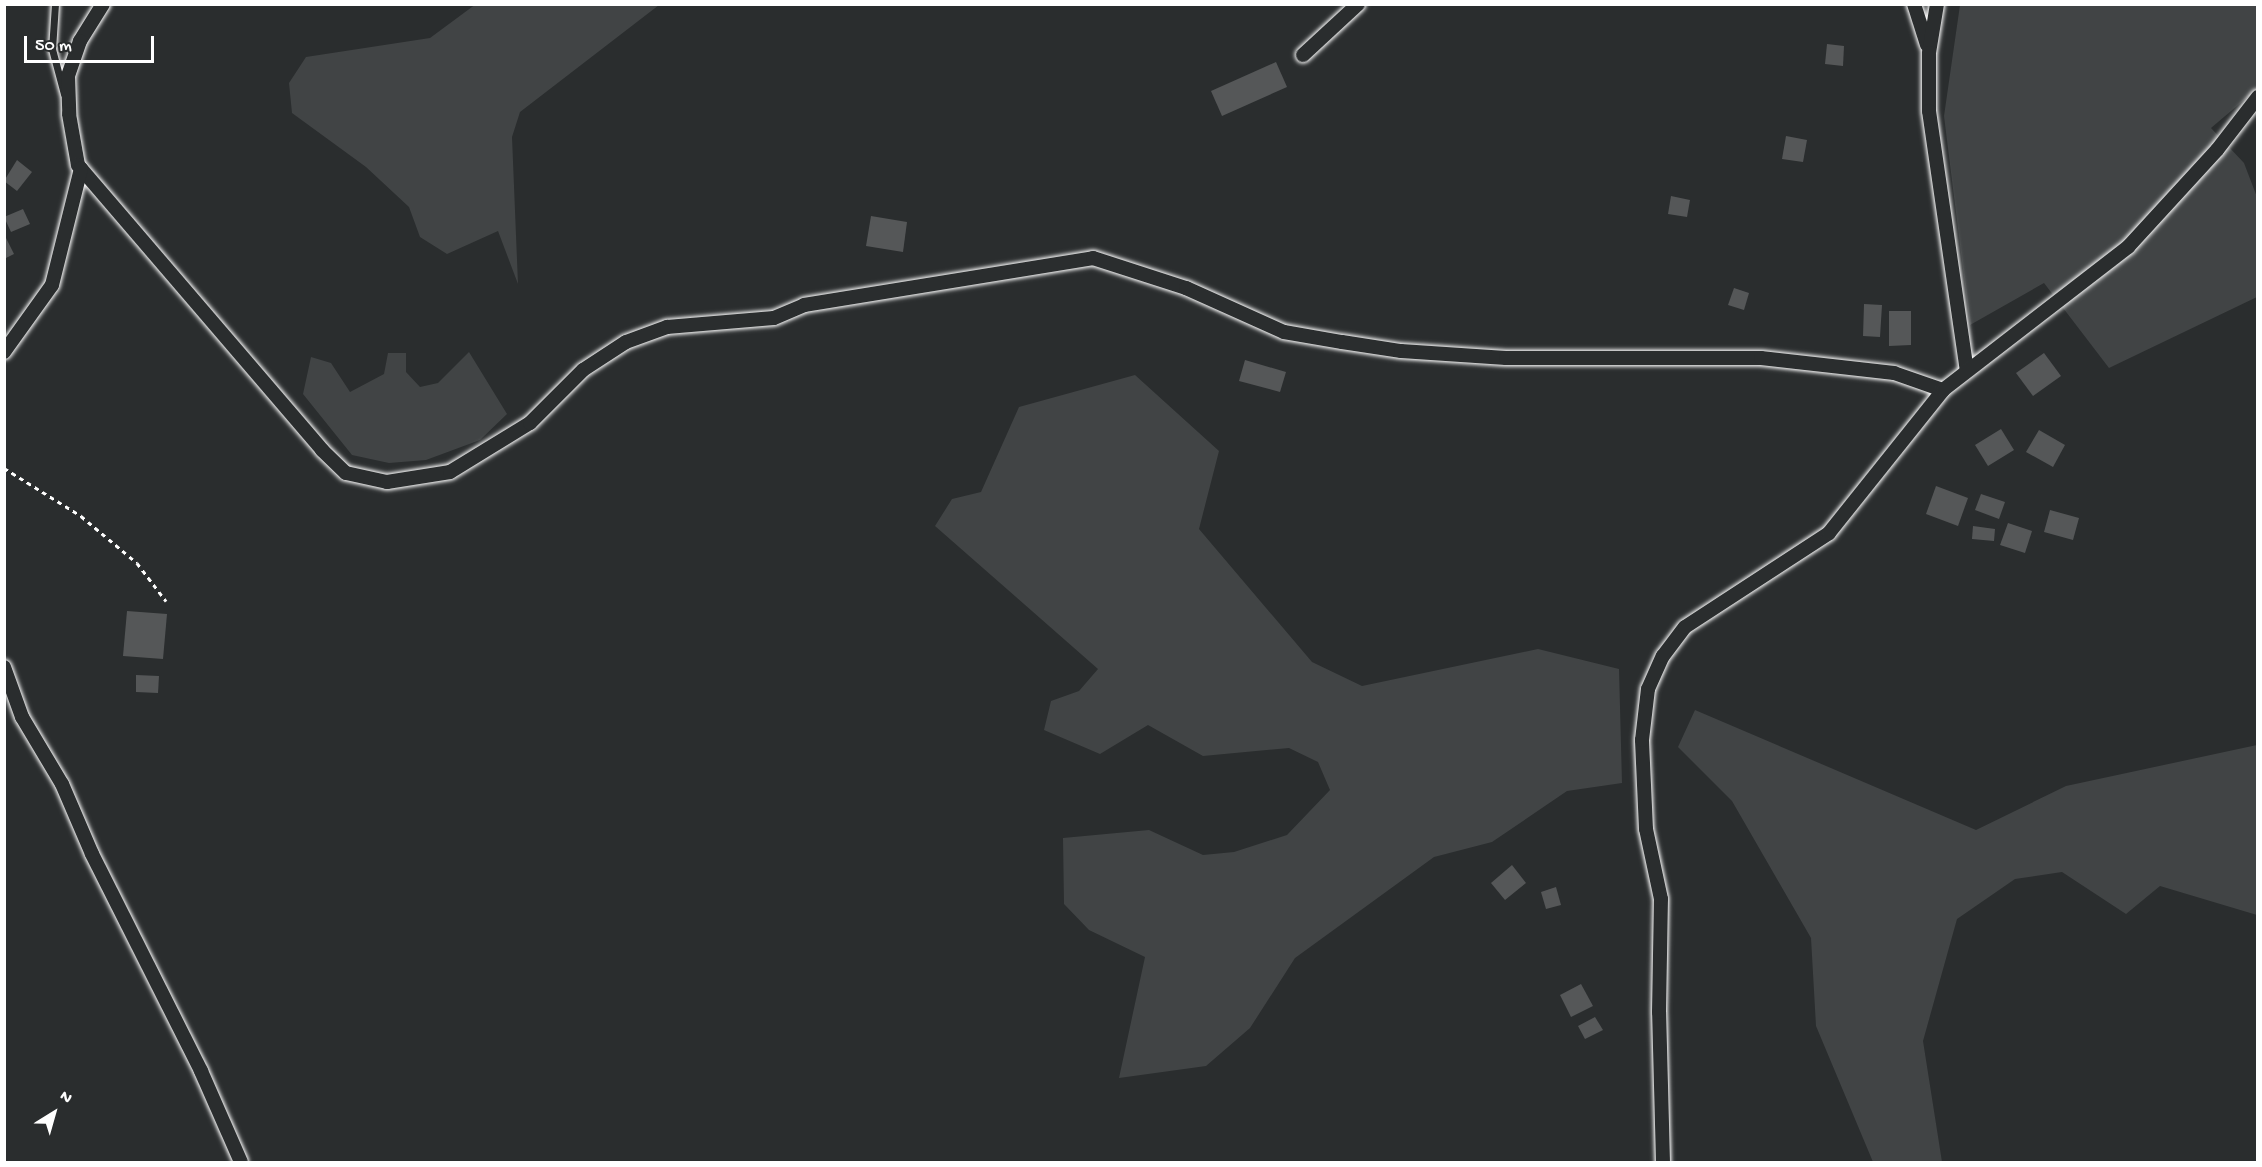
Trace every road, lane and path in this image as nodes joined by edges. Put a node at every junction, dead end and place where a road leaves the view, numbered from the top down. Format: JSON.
{"nodes":[{"id":1,"x":55,"y":4,"type":"edge"},
{"id":2,"x":103,"y":4,"type":"edge"},
{"id":3,"x":1358,"y":4,"type":"edge"},
{"id":4,"x":1914,"y":4,"type":"edge"},
{"id":5,"x":1937,"y":4,"type":"edge"},
{"id":6,"x":1929,"y":53,"type":"junction"},
{"id":7,"x":1303,"y":55,"type":"dead end"},
{"id":8,"x":2258,"y":98,"type":"edge"},
{"id":9,"x":69,"y":114,"type":"junction"},
{"id":10,"x":81,"y":168,"type":"junction"},
{"id":11,"x":4,"y":352,"type":"edge"},
{"id":12,"x":1967,"y":370,"type":"junction"},
{"id":13,"x":1943,"y":390,"type":"junction"},
{"id":14,"x":4,"y":468,"type":"edge"},
{"id":15,"x":166,"y":601,"type":"dead end"},
{"id":16,"x":4,"y":667,"type":"edge"},
{"id":17,"x":241,"y":1162,"type":"edge"},
{"id":18,"x":1663,"y":1162,"type":"edge"}],
"edges":[{"from":1,"to":9,"type":"lane"},
{"from":2,"to":9,"type":"street"},
{"from":3,"to":7,"type":"street"},
{"from":4,"to":6,"type":"street"},
{"from":5,"to":6,"type":"street"},
{"from":6,"to":12,"type":"street"},
{"from":8,"to":12,"type":"street"},
{"from":9,"to":10,"type":"street"},
{"from":10,"to":11,"type":"street"},
{"from":10,"to":13,"type":"street"},
{"from":12,"to":13,"type":"street"},
{"from":13,"to":18,"type":"street"},
{"from":14,"to":15,"type":"path"},
{"from":16,"to":17,"type":"street"}]}
